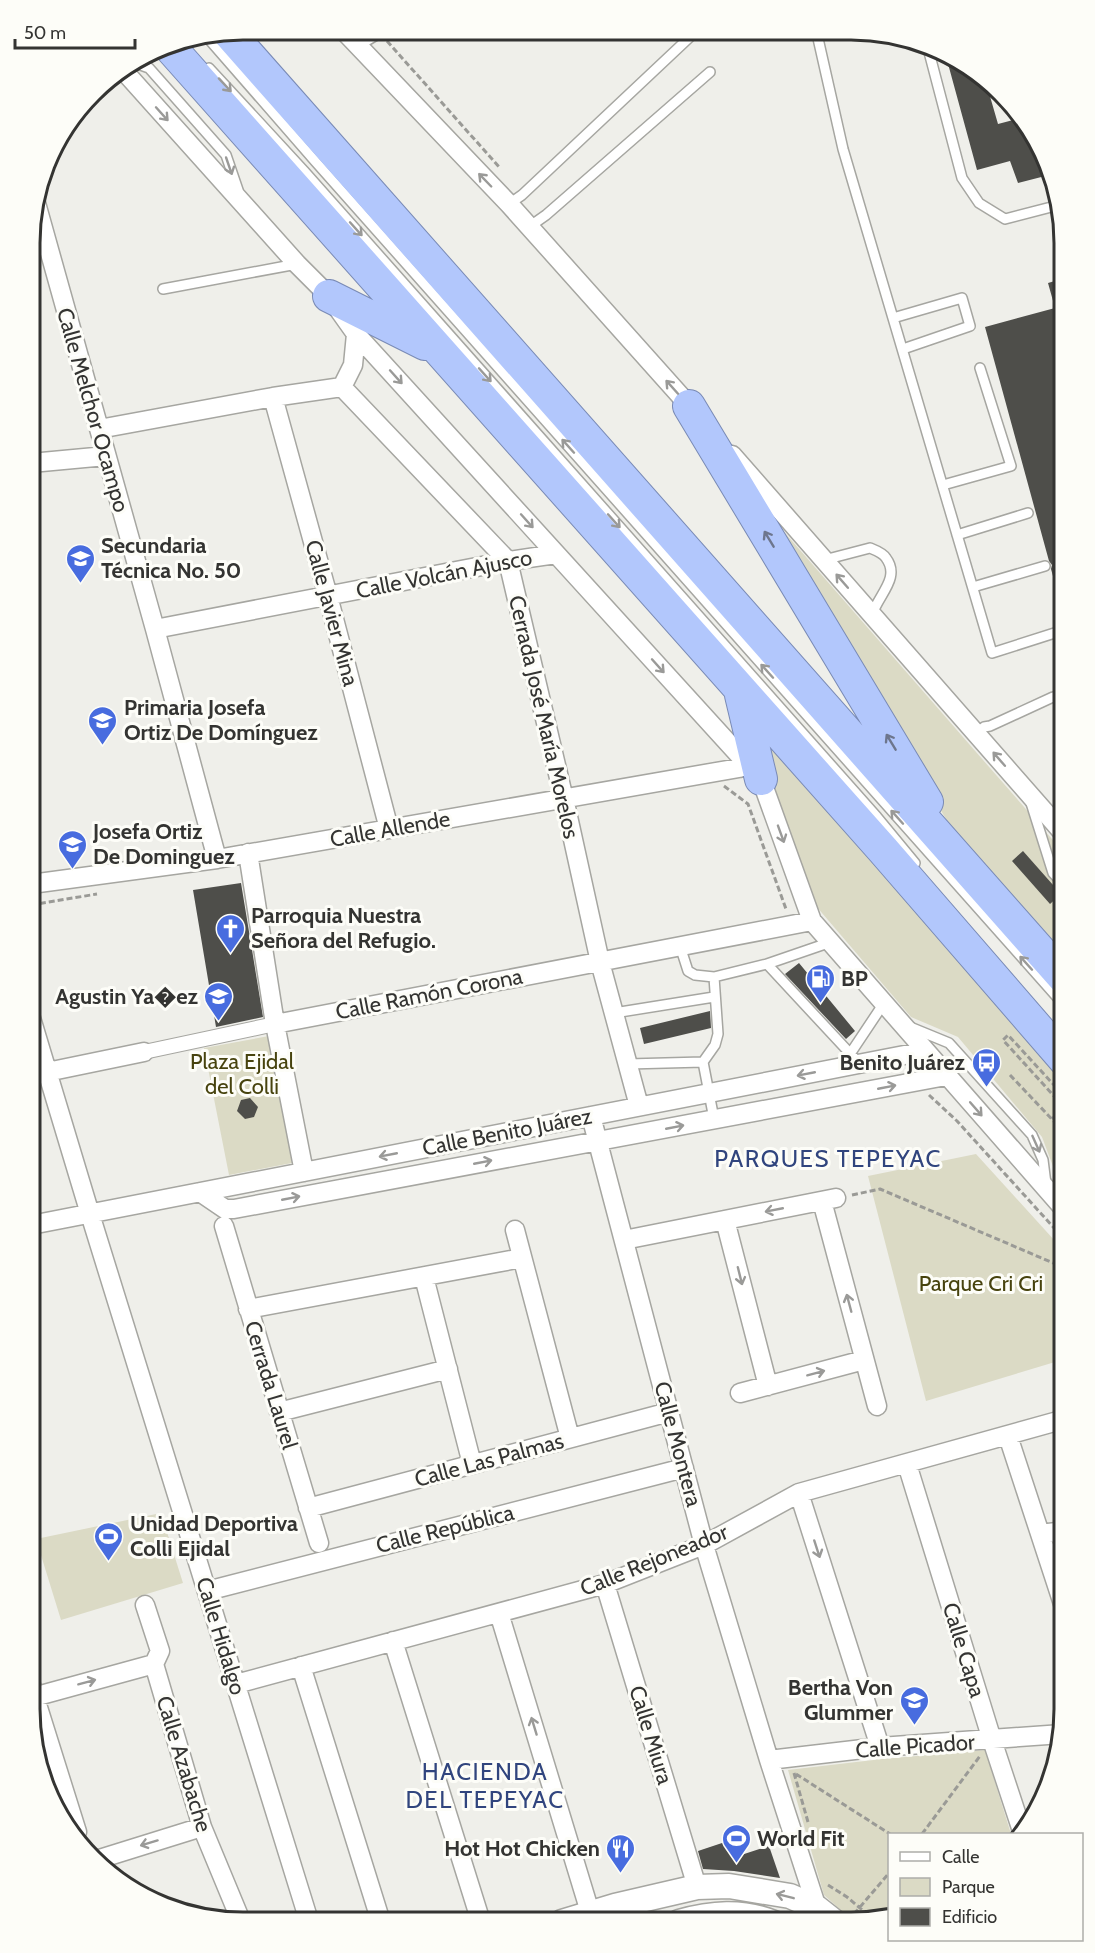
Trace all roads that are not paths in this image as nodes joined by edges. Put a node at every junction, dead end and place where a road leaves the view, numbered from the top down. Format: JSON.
{"nodes":[{"id":1,"x":352,"y":40,"type":"edge"},
{"id":2,"x":368,"y":40,"type":"edge"},
{"id":3,"x":687,"y":40,"type":"edge"},
{"id":4,"x":818,"y":40,"type":"edge"},
{"id":5,"x":236,"y":41,"type":"edge"},
{"id":6,"x":212,"y":43,"type":"edge"},
{"id":7,"x":358,"y":46,"type":"junction"},
{"id":8,"x":175,"y":52,"type":"edge"},
{"id":9,"x":930,"y":56,"type":"edge"},
{"id":10,"x":201,"y":59,"type":"dead end"},
{"id":11,"x":145,"y":66,"type":"edge"},
{"id":12,"x":710,"y":72,"type":"dead end"},
{"id":13,"x":129,"y":77,"type":"edge"},
{"id":14,"x":243,"y":204,"type":"junction"},
{"id":15,"x":509,"y":204,"type":"junction"},
{"id":16,"x":1051,"y":207,"type":"edge"},
{"id":17,"x":529,"y":227,"type":"junction"},
{"id":18,"x":40,"y":250,"type":"edge"},
{"id":19,"x":297,"y":264,"type":"junction"},
{"id":20,"x":163,"y":289,"type":"dead end"},
{"id":21,"x":329,"y":296,"type":"junction"},
{"id":22,"x":893,"y":318,"type":"junction"},
{"id":23,"x":356,"y":334,"type":"junction"},
{"id":24,"x":903,"y":349,"type":"junction"},
{"id":25,"x":439,"y":351,"type":"junction"},
{"id":26,"x":980,"y":368,"type":"dead end"},
{"id":27,"x":342,"y":387,"type":"junction"},
{"id":28,"x":273,"y":397,"type":"junction"},
{"id":29,"x":689,"y":406,"type":"junction"},
{"id":30,"x":99,"y":429,"type":"junction"},
{"id":31,"x":106,"y":456,"type":"junction"},
{"id":32,"x":40,"y":462,"type":"edge"},
{"id":33,"x":943,"y":485,"type":"junction"},
{"id":34,"x":1028,"y":513,"type":"dead end"},
{"id":35,"x":957,"y":535,"type":"junction"},
{"id":36,"x":556,"y":554,"type":"junction"},
{"id":37,"x":824,"y":560,"type":"junction"},
{"id":38,"x":508,"y":561,"type":"junction"},
{"id":39,"x":1045,"y":566,"type":"dead end"},
{"id":40,"x":973,"y":587,"type":"junction"},
{"id":41,"x":328,"y":596,"type":"junction"},
{"id":42,"x":872,"y":615,"type":"junction"},
{"id":43,"x":155,"y":629,"type":"junction"},
{"id":44,"x":1054,"y":633,"type":"edge"},
{"id":45,"x":741,"y":691,"type":"junction"},
{"id":46,"x":1054,"y":697,"type":"edge"},
{"id":47,"x":976,"y":734,"type":"junction"},
{"id":48,"x":754,"y":772,"type":"junction"},
{"id":49,"x":1028,"y":793,"type":"junction"},
{"id":50,"x":564,"y":799,"type":"junction"},
{"id":51,"x":1054,"y":823,"type":"edge"},
{"id":52,"x":389,"y":829,"type":"junction"},
{"id":53,"x":248,"y":854,"type":"junction"},
{"id":54,"x":217,"y":859,"type":"junction"},
{"id":55,"x":921,"y":871,"type":"dead end"},
{"id":56,"x":1054,"y":874,"type":"edge"},
{"id":57,"x":978,"y":881,"type":"junction"},
{"id":58,"x":40,"y":883,"type":"edge"},
{"id":59,"x":812,"y":921,"type":"junction"},
{"id":60,"x":831,"y":942,"type":"junction"},
{"id":61,"x":680,"y":946,"type":"junction"},
{"id":62,"x":600,"y":962,"type":"junction"},
{"id":63,"x":767,"y":964,"type":"junction"},
{"id":64,"x":1054,"y":967,"type":"edge"},
{"id":65,"x":714,"y":977,"type":"junction"},
{"id":66,"x":1054,"y":994,"type":"edge"},
{"id":67,"x":714,"y":997,"type":"junction"},
{"id":68,"x":884,"y":1003,"type":"junction"},
{"id":69,"x":614,"y":1013,"type":"junction"},
{"id":70,"x":275,"y":1024,"type":"junction"},
{"id":71,"x":902,"y":1024,"type":"junction"},
{"id":72,"x":1054,"y":1046,"type":"edge"},
{"id":73,"x":40,"y":1048,"type":"edge"},
{"id":74,"x":925,"y":1051,"type":"junction"},
{"id":75,"x":144,"y":1052,"type":"joint"},
{"id":76,"x":854,"y":1059,"type":"junction"},
{"id":77,"x":703,"y":1062,"type":"junction"},
{"id":78,"x":628,"y":1064,"type":"junction"},
{"id":79,"x":47,"y":1072,"type":"junction"},
{"id":80,"x":946,"y":1076,"type":"junction"},
{"id":81,"x":710,"y":1093,"type":"junction"},
{"id":82,"x":639,"y":1106,"type":"junction"},
{"id":83,"x":591,"y":1116,"type":"junction"},
{"id":84,"x":714,"y":1119,"type":"junction"},
{"id":85,"x":598,"y":1141,"type":"junction"},
{"id":86,"x":304,"y":1172,"type":"junction"},
{"id":87,"x":1047,"y":1190,"type":"junction"},
{"id":88,"x":200,"y":1192,"type":"junction"},
{"id":89,"x":1054,"y":1198,"type":"edge"},
{"id":90,"x":90,"y":1214,"type":"junction"},
{"id":91,"x":725,"y":1220,"type":"junction"},
{"id":92,"x":40,"y":1223,"type":"edge"},
{"id":93,"x":224,"y":1226,"type":"dead end"},
{"id":94,"x":515,"y":1230,"type":"dead end"},
{"id":95,"x":624,"y":1240,"type":"junction"},
{"id":96,"x":522,"y":1258,"type":"junction"},
{"id":97,"x":424,"y":1277,"type":"junction"},
{"id":98,"x":248,"y":1309,"type":"junction"},
{"id":99,"x":864,"y":1360,"type":"junction"},
{"id":100,"x":448,"y":1369,"type":"junction"},
{"id":101,"x":768,"y":1386,"type":"junction"},
{"id":102,"x":740,"y":1393,"type":"dead end"},
{"id":103,"x":877,"y":1406,"type":"dead end"},
{"id":104,"x":279,"y":1412,"type":"junction"},
{"id":105,"x":669,"y":1412,"type":"junction"},
{"id":106,"x":1054,"y":1422,"type":"edge"},
{"id":107,"x":1008,"y":1436,"type":"junction"},
{"id":108,"x":570,"y":1438,"type":"junction"},
{"id":109,"x":472,"y":1464,"type":"junction"},
{"id":110,"x":907,"y":1464,"type":"junction"},
{"id":111,"x":684,"y":1468,"type":"junction"},
{"id":112,"x":799,"y":1493,"type":"junction"},
{"id":113,"x":308,"y":1508,"type":"junction"},
{"id":114,"x":1054,"y":1532,"type":"edge"},
{"id":115,"x":1041,"y":1533,"type":"junction"},
{"id":116,"x":319,"y":1543,"type":"dead end"},
{"id":117,"x":705,"y":1545,"type":"junction"},
{"id":118,"x":1054,"y":1575,"type":"edge"},
{"id":119,"x":605,"y":1584,"type":"junction"},
{"id":120,"x":207,"y":1591,"type":"junction"},
{"id":121,"x":145,"y":1605,"type":"dead end"},
{"id":122,"x":499,"y":1613,"type":"junction"},
{"id":123,"x":393,"y":1641,"type":"junction"},
{"id":124,"x":154,"y":1664,"type":"junction"},
{"id":125,"x":302,"y":1666,"type":"junction"},
{"id":126,"x":236,"y":1684,"type":"junction"},
{"id":127,"x":40,"y":1690,"type":"edge"},
{"id":128,"x":41,"y":1719,"type":"edge"},
{"id":129,"x":1053,"y":1735,"type":"edge"},
{"id":130,"x":992,"y":1740,"type":"junction"},
{"id":131,"x":880,"y":1747,"type":"junction"},
{"id":132,"x":769,"y":1760,"type":"junction"},
{"id":133,"x":72,"y":1818,"type":"edge"},
{"id":134,"x":1019,"y":1823,"type":"edge"},
{"id":135,"x":201,"y":1827,"type":"junction"},
{"id":136,"x":105,"y":1857,"type":"edge"},
{"id":137,"x":697,"y":1887,"type":"junction"},
{"id":138,"x":816,"y":1908,"type":"junction"},
{"id":139,"x":237,"y":1912,"type":"edge"},
{"id":140,"x":306,"y":1912,"type":"edge"},
{"id":141,"x":378,"y":1912,"type":"edge"},
{"id":142,"x":478,"y":1912,"type":"edge"},
{"id":143,"x":590,"y":1912,"type":"edge"},
{"id":144,"x":624,"y":1912,"type":"edge"},
{"id":145,"x":826,"y":1912,"type":"edge"}],
"edges":[{"from":1,"to":7,"type":"street"},
{"from":2,"to":7,"type":"lane"},
{"from":3,"to":15,"type":"lane"},
{"from":4,"to":22,"type":"lane"},
{"from":5,"to":57,"type":"highway"},
{"from":66,"to":6,"type":"lane","one_way":true},
{"from":15,"to":7,"type":"street","one_way":true},
{"from":8,"to":25,"type":"highway"},
{"from":9,"to":16,"type":"lane"},
{"from":10,"to":55,"type":"lane","one_way":true},
{"from":11,"to":14,"type":"lane","one_way":true},
{"from":12,"to":17,"type":"lane"},
{"from":13,"to":14,"type":"street","one_way":true},
{"from":14,"to":19,"type":"street"},
{"from":15,"to":17,"type":"street"},
{"from":29,"to":17,"type":"street","one_way":true},
{"from":18,"to":30,"type":"street","name":"Calle Melchor Ocampo"},
{"from":19,"to":20,"type":"lane"},
{"from":19,"to":21,"type":"street"},
{"from":21,"to":23,"type":"street"},
{"from":21,"to":25,"type":"highway"},
{"from":22,"to":24,"type":"lane"},
{"from":22,"to":24,"type":"lane"},
{"from":23,"to":27,"type":"street"},
{"from":23,"to":36,"type":"street","one_way":true},
{"from":24,"to":33,"type":"lane"},
{"from":25,"to":45,"type":"highway"},
{"from":26,"to":33,"type":"lane"},
{"from":27,"to":28,"type":"street"},
{"from":27,"to":38,"type":"street"},
{"from":28,"to":30,"type":"street"},
{"from":28,"to":41,"type":"street","name":"Calle Javier Mina"},
{"from":29,"to":37,"type":"street"},
{"from":57,"to":29,"type":"highway","one_way":true},
{"from":30,"to":31,"type":"street","name":"Calle Melchor Ocampo"},
{"from":31,"to":32,"type":"street"},
{"from":31,"to":43,"type":"street","name":"Calle Melchor Ocampo"},
{"from":33,"to":35,"type":"lane"},
{"from":34,"to":35,"type":"lane"},
{"from":35,"to":40,"type":"lane"},
{"from":36,"to":38,"type":"street","name":"Calle Volcán Ajusco"},
{"from":36,"to":48,"type":"street","one_way":true},
{"from":42,"to":37,"type":"street","one_way":true},
{"from":37,"to":42,"type":"lane"},
{"from":38,"to":41,"type":"street","name":"Calle Volcán Ajusco"},
{"from":38,"to":50,"type":"street","name":"Cerrada José María Morelos"},
{"from":39,"to":40,"type":"lane"},
{"from":40,"to":44,"type":"lane"},
{"from":41,"to":43,"type":"street","name":"Calle Volcán Ajusco"},
{"from":41,"to":52,"type":"street","name":"Calle Javier Mina"},
{"from":42,"to":47,"type":"street"},
{"from":43,"to":54,"type":"street","name":"Calle Melchor Ocampo"},
{"from":45,"to":48,"type":"highway"},
{"from":45,"to":72,"type":"highway"},
{"from":46,"to":47,"type":"lane"},
{"from":49,"to":47,"type":"street","one_way":true},
{"from":48,"to":50,"type":"street","name":"Calle Allende"},
{"from":48,"to":59,"type":"street","one_way":true},
{"from":49,"to":51,"type":"street"},
{"from":49,"to":56,"type":"lane"},
{"from":50,"to":52,"type":"street","name":"Calle Allende"},
{"from":50,"to":62,"type":"street","name":"Cerrada José María Morelos"},
{"from":52,"to":53,"type":"street","name":"Calle Allende"},
{"from":53,"to":54,"type":"street","name":"Calle Allende"},
{"from":53,"to":70,"type":"street"},
{"from":54,"to":58,"type":"street","name":"Calle Allende"},
{"from":57,"to":64,"type":"highway"},
{"from":59,"to":60,"type":"street"},
{"from":59,"to":61,"type":"street","name":"Calle Ramón Corona"},
{"from":60,"to":63,"type":"lane"},
{"from":60,"to":68,"type":"street"},
{"from":61,"to":62,"type":"street","name":"Calle Ramón Corona"},
{"from":61,"to":65,"type":"lane"},
{"from":62,"to":69,"type":"street","name":"Cerrada José María Morelos"},
{"from":62,"to":70,"type":"street","name":"Calle Ramón Corona"},
{"from":63,"to":65,"type":"lane"},
{"from":63,"to":76,"type":"lane"},
{"from":65,"to":67,"type":"lane"},
{"from":67,"to":69,"type":"lane"},
{"from":67,"to":77,"type":"lane"},
{"from":68,"to":71,"type":"street"},
{"from":68,"to":76,"type":"lane"},
{"from":69,"to":78,"type":"street","name":"Cerrada José María Morelos"},
{"from":70,"to":75,"type":"street","name":"Calle Ramón Corona"},
{"from":70,"to":86,"type":"street"},
{"from":71,"to":74,"type":"street"},
{"from":71,"to":87,"type":"lane","one_way":true},
{"from":73,"to":79,"type":"street","name":"Calle Hidalgo"},
{"from":74,"to":76,"type":"street","name":"Calle Benito Juárez"},
{"from":74,"to":80,"type":"street"},
{"from":75,"to":79,"type":"street","name":"Calle Ramón Corona"},
{"from":76,"to":81,"type":"street","name":"Calle Benito Juárez","one_way":true},
{"from":77,"to":78,"type":"lane"},
{"from":77,"to":81,"type":"lane"},
{"from":78,"to":82,"type":"street","name":"Cerrada José María Morelos"},
{"from":79,"to":90,"type":"street","name":"Calle Hidalgo"},
{"from":84,"to":80,"type":"street","name":"Calle Benito Juárez","one_way":true},
{"from":80,"to":87,"type":"street","one_way":true},
{"from":81,"to":82,"type":"street","name":"Calle Benito Juárez"},
{"from":81,"to":84,"type":"lane"},
{"from":82,"to":83,"type":"street","name":"Calle Benito Juárez"},
{"from":83,"to":85,"type":"street","name":"Calle Montera"},
{"from":83,"to":86,"type":"street","name":"Calle Benito Juárez","one_way":true},
{"from":85,"to":84,"type":"street","name":"Calle Benito Juárez","one_way":true},
{"from":88,"to":85,"type":"street","name":"Calle Benito Juárez","one_way":true},
{"from":85,"to":95,"type":"street","name":"Calle Montera"},
{"from":86,"to":88,"type":"street","name":"Calle Benito Juárez"},
{"from":87,"to":89,"type":"street"},
{"from":88,"to":90,"type":"street","name":"Calle Benito Juárez"},
{"from":90,"to":92,"type":"street","name":"Calle Benito Juárez"},
{"from":90,"to":120,"type":"street","name":"Calle Hidalgo"},
{"from":91,"to":95,"type":"street"},
{"from":99,"to":91,"type":"street","one_way":true},
{"from":91,"to":101,"type":"street","one_way":true},
{"from":93,"to":98,"type":"street","name":"Cerrada Laurel"},
{"from":94,"to":96,"type":"street"},
{"from":95,"to":105,"type":"street","name":"Calle Montera"},
{"from":96,"to":97,"type":"street"},
{"from":96,"to":108,"type":"street"},
{"from":97,"to":98,"type":"street"},
{"from":97,"to":100,"type":"street"},
{"from":98,"to":104,"type":"street","name":"Cerrada Laurel"},
{"from":101,"to":99,"type":"street","one_way":true},
{"from":99,"to":103,"type":"street"},
{"from":100,"to":104,"type":"street"},
{"from":100,"to":109,"type":"street"},
{"from":101,"to":102,"type":"street"},
{"from":104,"to":113,"type":"street","name":"Cerrada Laurel"},
{"from":105,"to":108,"type":"street","name":"Calle Las Palmas"},
{"from":105,"to":111,"type":"street","name":"Calle Montera"},
{"from":106,"to":107,"type":"street","name":"Calle Rejoneador"},
{"from":107,"to":110,"type":"street","name":"Calle Rejoneador"},
{"from":107,"to":115,"type":"street"},
{"from":108,"to":109,"type":"street","name":"Calle Las Palmas"},
{"from":109,"to":113,"type":"street","name":"Calle Las Palmas"},
{"from":110,"to":112,"type":"street","name":"Calle Rejoneador"},
{"from":110,"to":130,"type":"street","name":"Calle Capa"},
{"from":111,"to":117,"type":"street","name":"Calle Montera"},
{"from":111,"to":120,"type":"street","name":"Calle República"},
{"from":112,"to":117,"type":"street","name":"Calle Rejoneador"},
{"from":112,"to":131,"type":"street","one_way":true},
{"from":113,"to":116,"type":"street","name":"Cerrada Laurel"},
{"from":114,"to":115,"type":"street"},
{"from":115,"to":118,"type":"street"},
{"from":117,"to":119,"type":"street","name":"Calle Rejoneador"},
{"from":117,"to":132,"type":"street","name":"Calle Montera"},
{"from":119,"to":122,"type":"street","name":"Calle Rejoneador"},
{"from":119,"to":137,"type":"street","name":"Calle Miura"},
{"from":120,"to":126,"type":"street","name":"Calle Hidalgo"},
{"from":121,"to":124,"type":"street","name":"Calle Azabache"},
{"from":122,"to":123,"type":"street","name":"Calle Rejoneador"},
{"from":143,"to":122,"type":"street","one_way":true},
{"from":123,"to":125,"type":"street","name":"Calle Rejoneador"},
{"from":123,"to":142,"type":"street"},
{"from":127,"to":124,"type":"street","one_way":true},
{"from":124,"to":135,"type":"street","name":"Calle Azabache"},
{"from":125,"to":126,"type":"street","name":"Calle Rejoneador"},
{"from":125,"to":141,"type":"street"},
{"from":126,"to":140,"type":"street","name":"Calle Hidalgo"},
{"from":128,"to":133,"type":"street"},
{"from":129,"to":130,"type":"street","name":"Calle Picador"},
{"from":130,"to":131,"type":"street","name":"Calle Picador"},
{"from":130,"to":134,"type":"street","name":"Calle Capa"},
{"from":131,"to":132,"type":"street","name":"Calle Picador"},
{"from":132,"to":138,"type":"street","name":"Calle Montera"},
{"from":135,"to":136,"type":"street","one_way":true},
{"from":135,"to":139,"type":"street","name":"Calle Azabache"},
{"from":138,"to":137,"type":"street","one_way":true},
{"from":137,"to":144,"type":"street"},
{"from":138,"to":145,"type":"street"}]}
